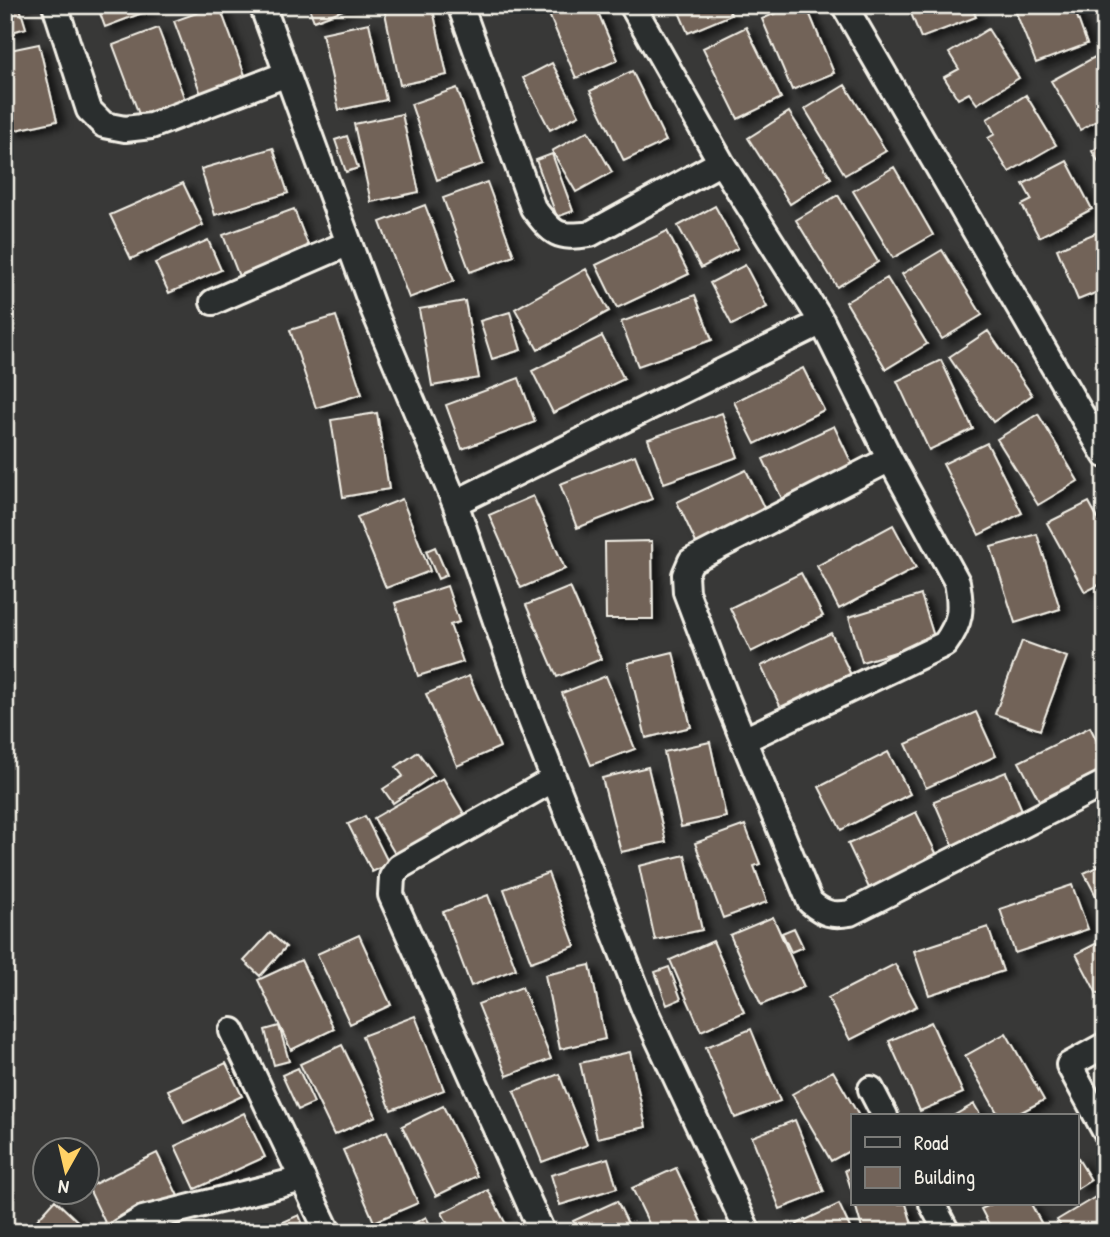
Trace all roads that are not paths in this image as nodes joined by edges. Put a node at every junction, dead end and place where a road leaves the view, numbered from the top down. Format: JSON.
{"nodes":[{"id":1,"x":55,"y":5,"type":"edge"},
{"id":2,"x":262,"y":5,"type":"edge"},
{"id":3,"x":460,"y":5,"type":"edge"},
{"id":4,"x":632,"y":5,"type":"edge"},
{"id":5,"x":844,"y":5,"type":"edge"},
{"id":6,"x":287,"y":74,"type":"junction"},
{"id":7,"x":722,"y":162,"type":"junction"},
{"id":8,"x":349,"y":243,"type":"junction"},
{"id":9,"x":213,"y":302,"type":"dead end"},
{"id":10,"x":822,"y":322,"type":"junction"},
{"id":11,"x":1105,"y":455,"type":"edge"},
{"id":12,"x":890,"y":459,"type":"junction"},
{"id":13,"x":455,"y":503,"type":"junction"},
{"id":14,"x":744,"y":740,"type":"junction"},
{"id":15,"x":554,"y":779,"type":"junction"},
{"id":16,"x":1105,"y":783,"type":"edge"},
{"id":17,"x":232,"y":1031,"type":"dead end"},
{"id":18,"x":1105,"y":1045,"type":"edge"},
{"id":19,"x":871,"y":1089,"type":"dead end"},
{"id":20,"x":884,"y":1114,"type":"edge"},
{"id":21,"x":1105,"y":1131,"type":"edge"},
{"id":22,"x":303,"y":1179,"type":"junction"},
{"id":23,"x":933,"y":1206,"type":"edge"},
{"id":24,"x":121,"y":1232,"type":"edge"},
{"id":25,"x":328,"y":1232,"type":"edge"},
{"id":26,"x":542,"y":1232,"type":"edge"},
{"id":27,"x":748,"y":1232,"type":"edge"},
{"id":28,"x":947,"y":1232,"type":"edge"}],
"edges":[{"from":1,"to":6,"type":"street"},
{"from":2,"to":6,"type":"street"},
{"from":3,"to":7,"type":"street"},
{"from":4,"to":7,"type":"street"},
{"from":5,"to":11,"type":"street"},
{"from":6,"to":8,"type":"street"},
{"from":7,"to":10,"type":"street"},
{"from":8,"to":9,"type":"street"},
{"from":8,"to":13,"type":"street"},
{"from":10,"to":12,"type":"street"},
{"from":10,"to":13,"type":"street"},
{"from":12,"to":14,"type":"street"},
{"from":12,"to":14,"type":"street"},
{"from":13,"to":15,"type":"street"},
{"from":14,"to":16,"type":"street"},
{"from":15,"to":26,"type":"street"},
{"from":15,"to":27,"type":"street"},
{"from":17,"to":22,"type":"street"},
{"from":18,"to":21,"type":"street"},
{"from":19,"to":20,"type":"street"},
{"from":22,"to":24,"type":"street"},
{"from":22,"to":25,"type":"street"},
{"from":23,"to":28,"type":"street"}]}
